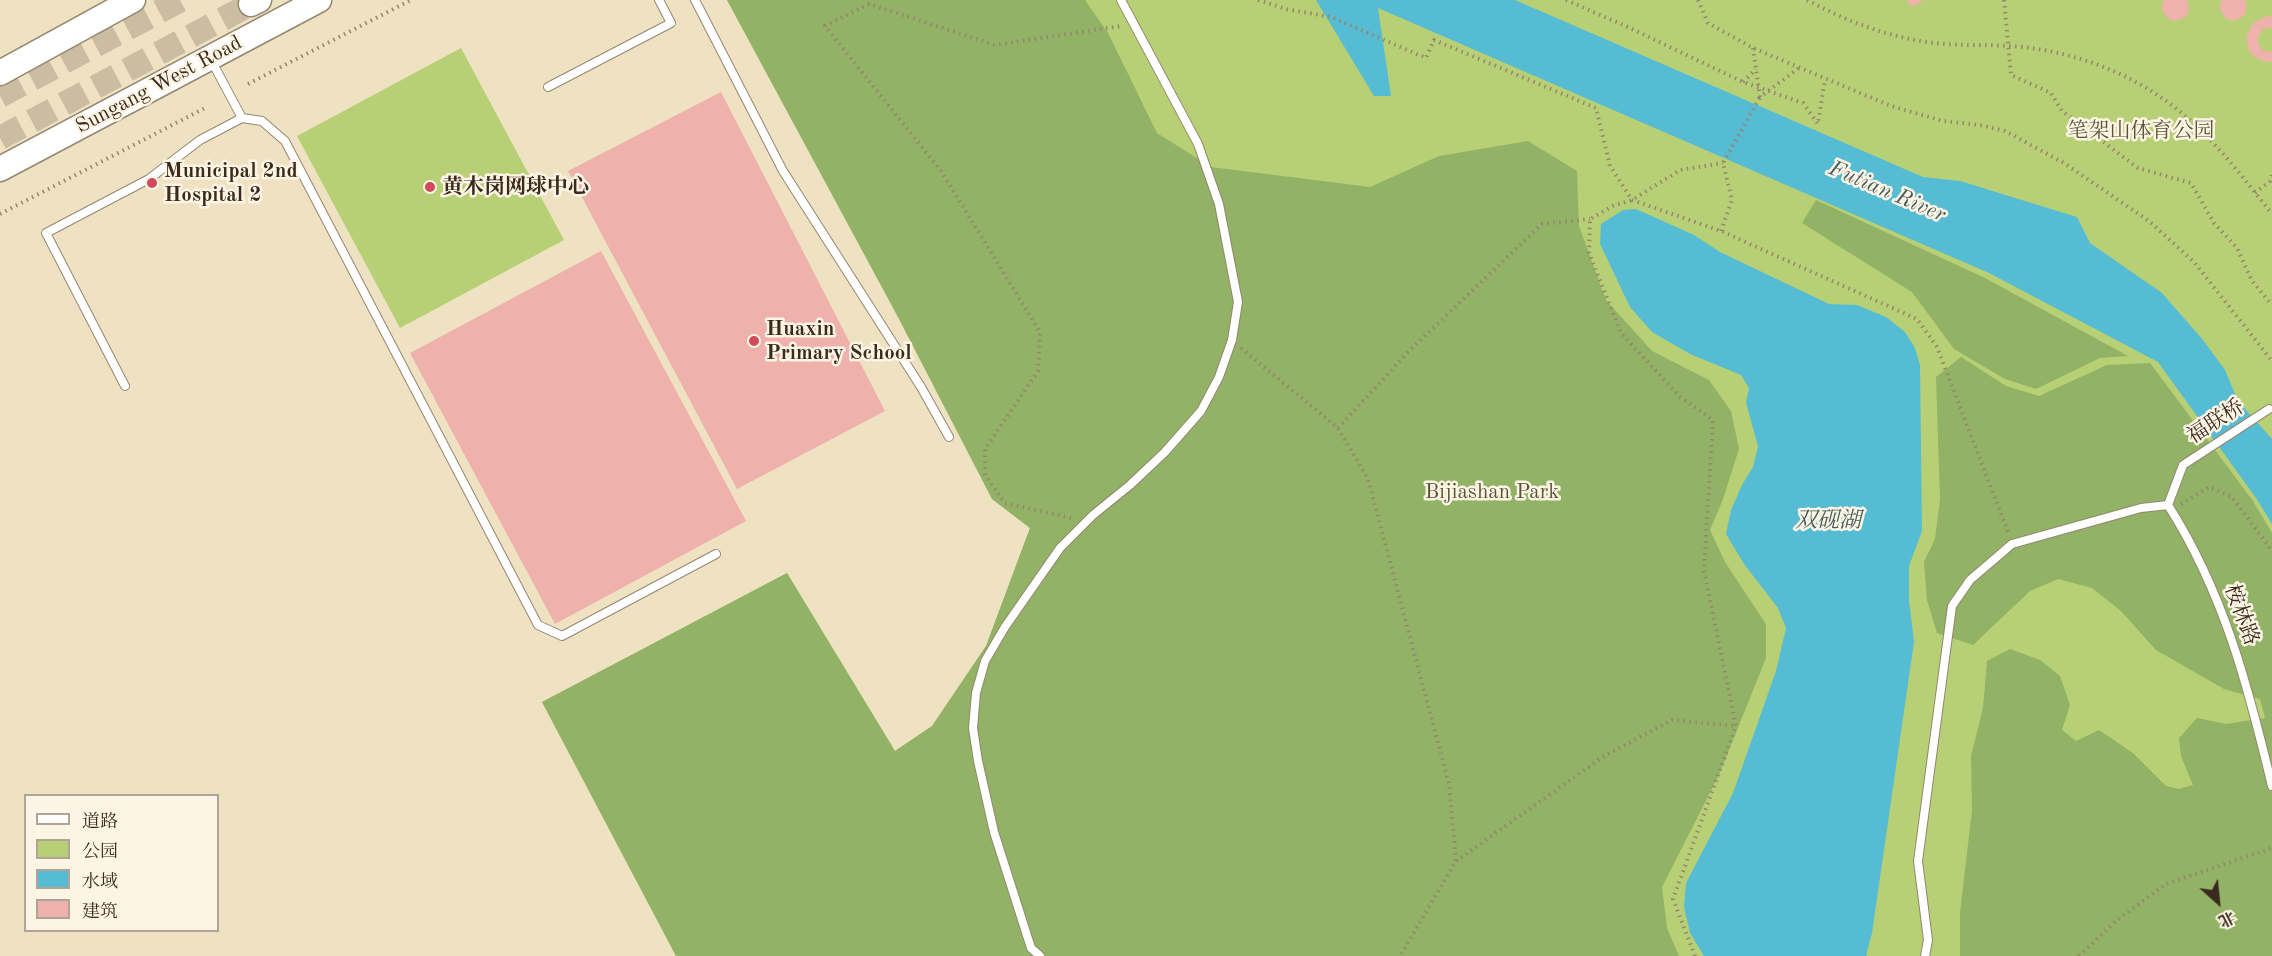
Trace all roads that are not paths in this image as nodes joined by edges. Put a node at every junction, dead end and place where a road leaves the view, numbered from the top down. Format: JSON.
{"nodes":[{"id":1,"x":133,"y":0,"type":"edge"},
{"id":2,"x":319,"y":0,"type":"edge"},
{"id":3,"x":659,"y":0,"type":"edge"},
{"id":4,"x":695,"y":0,"type":"edge"},
{"id":5,"x":1121,"y":0,"type":"edge"},
{"id":6,"x":210,"y":58,"type":"junction"},
{"id":7,"x":0,"y":73,"type":"edge"},
{"id":8,"x":548,"y":87,"type":"dead end"},
{"id":9,"x":242,"y":118,"type":"junction"},
{"id":10,"x":0,"y":170,"type":"edge"},
{"id":11,"x":124,"y":386,"type":"dead end"},
{"id":12,"x":2269,"y":409,"type":"dead end"},
{"id":13,"x":949,"y":437,"type":"dead end"},
{"id":14,"x":2170,"y":508,"type":"junction"},
{"id":15,"x":716,"y":554,"type":"dead end"},
{"id":16,"x":2272,"y":786,"type":"edge"},
{"id":17,"x":1040,"y":956,"type":"edge"},
{"id":18,"x":1925,"y":956,"type":"edge"}],
"edges":[{"from":1,"to":7,"type":"main road"},
{"from":2,"to":6,"type":"main road","name":"Sungang West Road"},
{"from":3,"to":8,"type":"lane"},
{"from":4,"to":13,"type":"lane"},
{"from":5,"to":17,"type":"lane"},
{"from":6,"to":9,"type":"lane"},
{"from":6,"to":10,"type":"main road","name":"Sungang West Road"},
{"from":9,"to":11,"type":"lane"},
{"from":9,"to":15,"type":"lane"},
{"from":12,"to":14,"type":"lane","name":"福联桥"},
{"from":14,"to":16,"type":"lane","name":"桉林路"},
{"from":14,"to":18,"type":"lane"}]}
